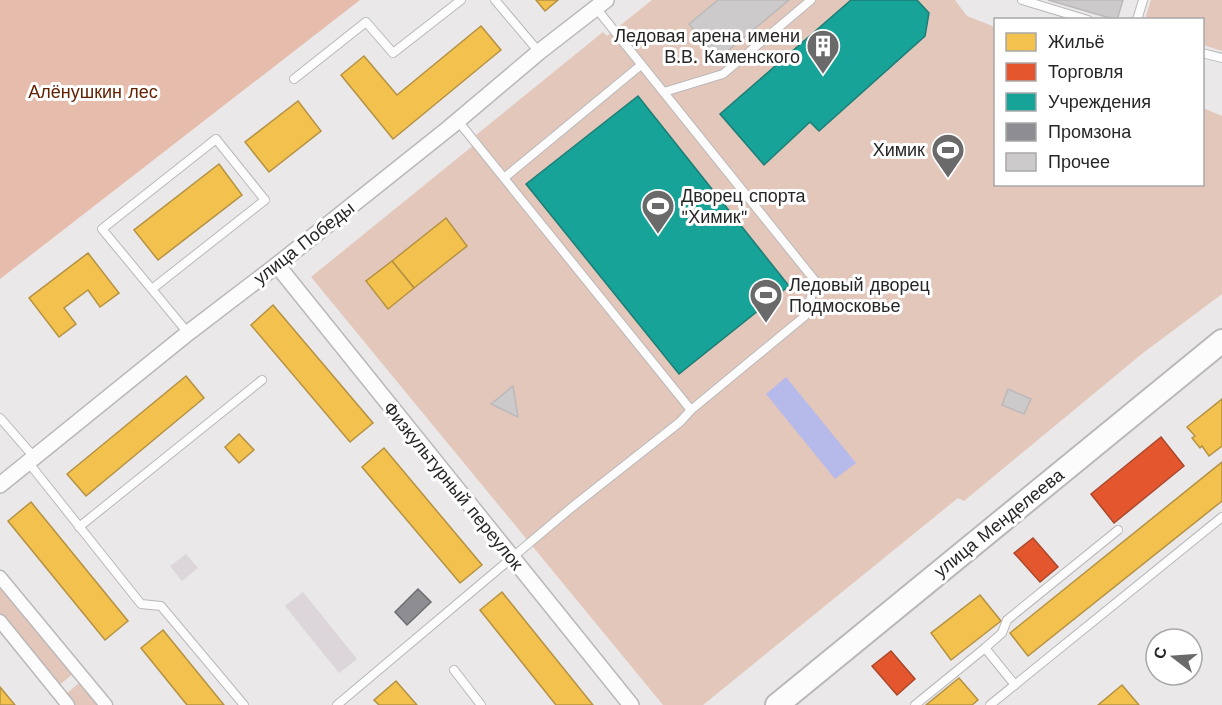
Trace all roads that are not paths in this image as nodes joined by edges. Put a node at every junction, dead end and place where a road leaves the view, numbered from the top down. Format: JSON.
{"nodes":[{"id":1,"x":460,"y":0,"type":"edge"},
{"id":2,"x":495,"y":0,"type":"edge"},
{"id":3,"x":810,"y":0,"type":"edge"},
{"id":4,"x":1022,"y":0,"type":"edge"},
{"id":5,"x":1143,"y":0,"type":"edge"},
{"id":6,"x":601,"y":4,"type":"edge"},
{"id":7,"x":1081,"y":18,"type":"edge"},
{"id":8,"x":1138,"y":18,"type":"edge"},
{"id":9,"x":539,"y":52,"type":"junction"},
{"id":10,"x":1204,"y":53,"type":"edge"},
{"id":11,"x":1222,"y":58,"type":"edge"},
{"id":12,"x":642,"y":65,"type":"junction"},
{"id":13,"x":294,"y":79,"type":"dead end"},
{"id":14,"x":664,"y":92,"type":"junction"},
{"id":15,"x":458,"y":121,"type":"junction"},
{"id":16,"x":504,"y":177,"type":"junction"},
{"id":17,"x":277,"y":266,"type":"junction"},
{"id":18,"x":152,"y":289,"type":"junction"},
{"id":19,"x":188,"y":333,"type":"junction"},
{"id":20,"x":1222,"y":341,"type":"edge"},
{"id":21,"x":262,"y":380,"type":"dead end"},
{"id":22,"x":691,"y":410,"type":"junction"},
{"id":23,"x":0,"y":418,"type":"edge"},
{"id":24,"x":31,"y":460,"type":"junction"},
{"id":25,"x":0,"y":485,"type":"edge"},
{"id":26,"x":1222,"y":517,"type":"edge"},
{"id":27,"x":79,"y":527,"type":"junction"},
{"id":28,"x":1118,"y":530,"type":"dead end"},
{"id":29,"x":511,"y":558,"type":"junction"},
{"id":30,"x":0,"y":577,"type":"edge"},
{"id":31,"x":0,"y":621,"type":"edge"},
{"id":32,"x":985,"y":648,"type":"junction"},
{"id":33,"x":454,"y":670,"type":"dead end"},
{"id":34,"x":1015,"y":685,"type":"junction"},
{"id":35,"x":68,"y":705,"type":"edge"},
{"id":36,"x":106,"y":705,"type":"edge"},
{"id":37,"x":244,"y":705,"type":"edge"},
{"id":38,"x":337,"y":705,"type":"edge"},
{"id":39,"x":481,"y":705,"type":"edge"},
{"id":40,"x":631,"y":705,"type":"edge"},
{"id":41,"x":777,"y":705,"type":"edge"},
{"id":42,"x":915,"y":705,"type":"edge"},
{"id":43,"x":990,"y":705,"type":"edge"}],
"edges":[{"from":1,"to":13,"type":"lane"},
{"from":2,"to":9,"type":"lane"},
{"from":3,"to":14,"type":"lane"},
{"from":4,"to":7,"type":"lane"},
{"from":5,"to":8,"type":"lane"},
{"from":6,"to":9,"type":"street","name":"улица Победы"},
{"from":6,"to":12,"type":"lane"},
{"from":9,"to":15,"type":"street","name":"улица Победы"},
{"from":10,"to":11,"type":"lane"},
{"from":12,"to":14,"type":"lane"},
{"from":12,"to":16,"type":"lane"},
{"from":14,"to":22,"type":"lane"},
{"from":15,"to":16,"type":"lane"},
{"from":15,"to":17,"type":"street","name":"улица Победы"},
{"from":16,"to":22,"type":"lane"},
{"from":17,"to":19,"type":"street","name":"улица Победы"},
{"from":17,"to":29,"type":"street","name":"Физкультурный переулок"},
{"from":18,"to":18,"type":"lane"},
{"from":18,"to":19,"type":"lane"},
{"from":19,"to":24,"type":"street","name":"улица Победы"},
{"from":20,"to":41,"type":"main road","name":"улица Менделеева"},
{"from":21,"to":27,"type":"lane"},
{"from":22,"to":29,"type":"lane"},
{"from":23,"to":24,"type":"lane"},
{"from":24,"to":25,"type":"street","name":"улица Победы"},
{"from":24,"to":27,"type":"lane"},
{"from":26,"to":34,"type":"lane"},
{"from":27,"to":37,"type":"lane"},
{"from":28,"to":32,"type":"lane"},
{"from":29,"to":38,"type":"lane"},
{"from":29,"to":40,"type":"street","name":"Физкультурный переулок"},
{"from":30,"to":36,"type":"street"},
{"from":31,"to":35,"type":"street"},
{"from":32,"to":34,"type":"lane"},
{"from":32,"to":42,"type":"lane"},
{"from":33,"to":39,"type":"lane"},
{"from":34,"to":43,"type":"lane"}]}
